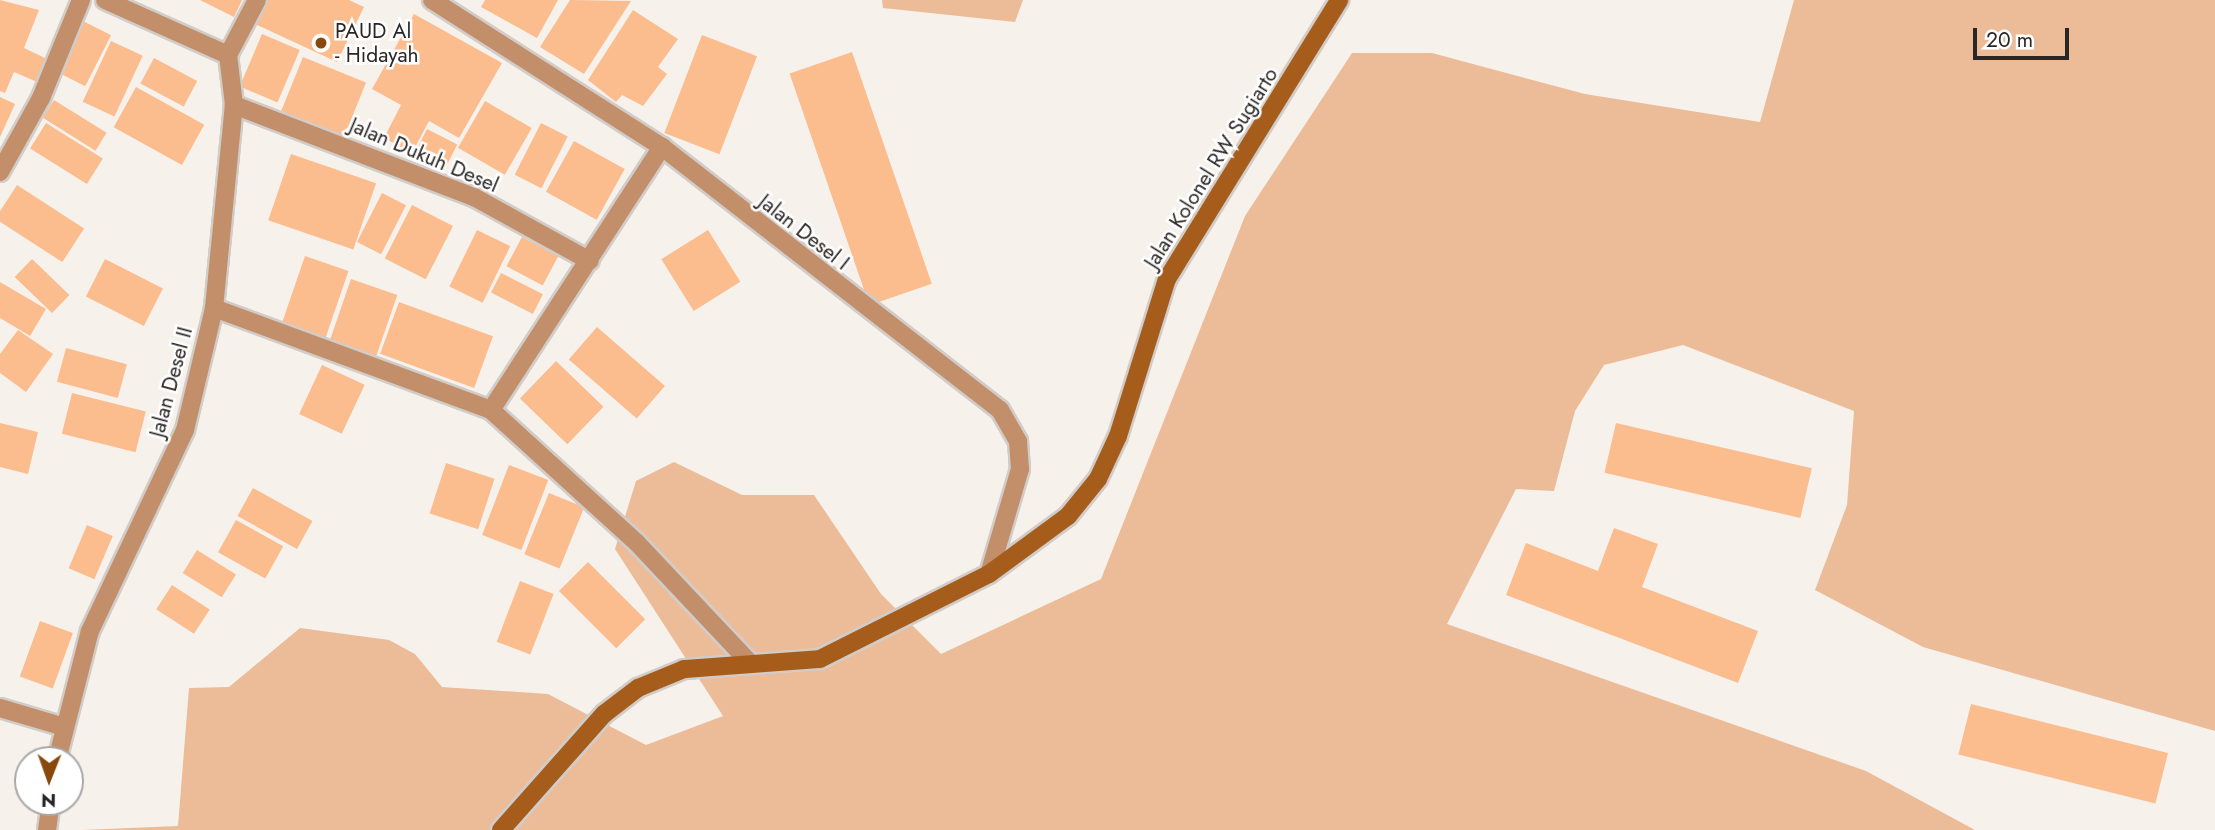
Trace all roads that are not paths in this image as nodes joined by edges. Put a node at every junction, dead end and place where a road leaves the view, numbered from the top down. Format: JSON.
{"nodes":[{"id":1,"x":81,"y":0,"type":"edge"},
{"id":2,"x":257,"y":0,"type":"edge"},
{"id":3,"x":432,"y":0,"type":"edge"},
{"id":4,"x":1339,"y":0,"type":"edge"},
{"id":5,"x":110,"y":1,"type":"edge"},
{"id":6,"x":228,"y":55,"type":"junction"},
{"id":7,"x":234,"y":105,"type":"junction"},
{"id":8,"x":662,"y":147,"type":"junction"},
{"id":9,"x":0,"y":172,"type":"edge"},
{"id":10,"x":590,"y":261,"type":"junction"},
{"id":11,"x":214,"y":308,"type":"junction"},
{"id":12,"x":491,"y":410,"type":"junction"},
{"id":13,"x":989,"y":574,"type":"junction"},
{"id":14,"x":751,"y":664,"type":"junction"},
{"id":15,"x":0,"y":708,"type":"edge"},
{"id":16,"x":61,"y":726,"type":"junction"},
{"id":17,"x":59,"y":746,"type":"edge"},
{"id":18,"x":501,"y":830,"type":"edge"}],
"edges":[{"from":1,"to":9,"type":"street"},
{"from":2,"to":6,"type":"street"},
{"from":3,"to":8,"type":"street","name":"Jalan Desel I"},
{"from":4,"to":13,"type":"main road","name":"Jalan Kolonel RW Sugiarto"},
{"from":5,"to":6,"type":"street"},
{"from":6,"to":7,"type":"street","name":"Jalan Desel II"},
{"from":7,"to":10,"type":"street","name":"Jalan Dukuh Desel"},
{"from":7,"to":11,"type":"street","name":"Jalan Desel II"},
{"from":8,"to":10,"type":"street"},
{"from":8,"to":13,"type":"street","name":"Jalan Desel I"},
{"from":10,"to":12,"type":"street"},
{"from":11,"to":12,"type":"street"},
{"from":11,"to":16,"type":"street","name":"Jalan Desel II"},
{"from":12,"to":14,"type":"street"},
{"from":13,"to":14,"type":"main road","name":"Jalan Kolonel RW Sugiarto"},
{"from":14,"to":18,"type":"main road","name":"Jalan Kolonel RW Sugiarto"},
{"from":15,"to":16,"type":"street"},
{"from":16,"to":17,"type":"street","name":"Jalan Desel II"}]}
